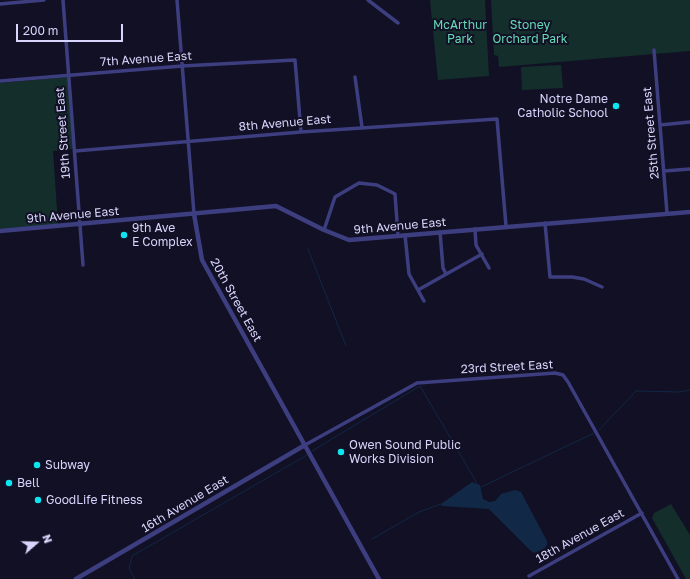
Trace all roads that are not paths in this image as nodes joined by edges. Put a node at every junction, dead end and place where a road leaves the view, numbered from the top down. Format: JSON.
{"nodes":[{"id":1,"x":44,"y":0,"type":"edge"},
{"id":2,"x":62,"y":0,"type":"edge"},
{"id":3,"x":177,"y":0,"type":"edge"},
{"id":4,"x":368,"y":0,"type":"edge"},
{"id":5,"x":0,"y":4,"type":"edge"},
{"id":6,"x":398,"y":23,"type":"dead end"},
{"id":7,"x":654,"y":50,"type":"dead end"},
{"id":8,"x":182,"y":66,"type":"junction"},
{"id":9,"x":69,"y":76,"type":"junction"},
{"id":10,"x":355,"y":77,"type":"dead end"},
{"id":11,"x":0,"y":81,"type":"edge"},
{"id":12,"x":690,"y":122,"type":"edge"},
{"id":13,"x":660,"y":125,"type":"junction"},
{"id":14,"x":362,"y":128,"type":"junction"},
{"id":15,"x":301,"y":132,"type":"junction"},
{"id":16,"x":187,"y":141,"type":"junction"},
{"id":17,"x":75,"y":151,"type":"junction"},
{"id":18,"x":690,"y":169,"type":"edge"},
{"id":19,"x":664,"y":171,"type":"junction"},
{"id":20,"x":690,"y":212,"type":"edge"},
{"id":21,"x":667,"y":213,"type":"junction"},
{"id":22,"x":194,"y":214,"type":"junction"},
{"id":23,"x":545,"y":223,"type":"junction"},
{"id":24,"x":80,"y":224,"type":"junction"},
{"id":25,"x":506,"y":226,"type":"junction"},
{"id":26,"x":475,"y":229,"type":"junction"},
{"id":27,"x":324,"y":230,"type":"junction"},
{"id":28,"x":0,"y":231,"type":"edge"},
{"id":29,"x":440,"y":232,"type":"junction"},
{"id":30,"x":405,"y":235,"type":"junction"},
{"id":31,"x":398,"y":236,"type":"junction"},
{"id":32,"x":482,"y":254,"type":"junction"},
{"id":33,"x":83,"y":265,"type":"dead end"},
{"id":34,"x":490,"y":268,"type":"dead end"},
{"id":35,"x":446,"y":274,"type":"junction"},
{"id":36,"x":602,"y":287,"type":"dead end"},
{"id":37,"x":418,"y":290,"type":"junction"},
{"id":38,"x":424,"y":301,"type":"dead end"},
{"id":39,"x":305,"y":445,"type":"junction"},
{"id":40,"x":642,"y":513,"type":"junction"},
{"id":41,"x":529,"y":576,"type":"dead end"},
{"id":42,"x":76,"y":579,"type":"edge"},
{"id":43,"x":379,"y":579,"type":"edge"},
{"id":44,"x":678,"y":579,"type":"edge"}],
"edges":[{"from":1,"to":5,"type":"street"},
{"from":2,"to":9,"type":"street","name":"19th Street East"},
{"from":3,"to":8,"type":"street","name":"20th Street East"},
{"from":4,"to":6,"type":"street"},
{"from":7,"to":13,"type":"street","name":"25th Street East"},
{"from":8,"to":9,"type":"street","name":"7th Avenue East"},
{"from":8,"to":15,"type":"street","name":"7th Avenue East"},
{"from":8,"to":16,"type":"street","name":"20th Street East"},
{"from":9,"to":11,"type":"street","name":"7th Avenue East"},
{"from":9,"to":17,"type":"street","name":"19th Street East"},
{"from":10,"to":14,"type":"street"},
{"from":12,"to":13,"type":"street"},
{"from":13,"to":19,"type":"street","name":"25th Street East"},
{"from":14,"to":15,"type":"street","name":"8th Avenue East"},
{"from":14,"to":25,"type":"street","name":"8th Avenue East"},
{"from":15,"to":16,"type":"street","name":"8th Avenue East"},
{"from":16,"to":17,"type":"street","name":"8th Avenue East"},
{"from":16,"to":22,"type":"street","name":"20th Street East"},
{"from":17,"to":24,"type":"street","name":"19th Street East"},
{"from":18,"to":19,"type":"street"},
{"from":19,"to":21,"type":"street","name":"25th Street East"},
{"from":20,"to":21,"type":"street","name":"9th Avenue East"},
{"from":21,"to":23,"type":"street","name":"9th Avenue East"},
{"from":22,"to":24,"type":"street","name":"9th Avenue East"},
{"from":22,"to":27,"type":"street","name":"9th Avenue East"},
{"from":22,"to":39,"type":"street","name":"20th Street East"},
{"from":23,"to":25,"type":"street","name":"9th Avenue East"},
{"from":23,"to":36,"type":"street"},
{"from":24,"to":28,"type":"street","name":"9th Avenue East"},
{"from":24,"to":33,"type":"street","name":"19th Street East"},
{"from":25,"to":26,"type":"street","name":"9th Avenue East"},
{"from":26,"to":29,"type":"street","name":"9th Avenue East"},
{"from":26,"to":32,"type":"street"},
{"from":27,"to":31,"type":"street","name":"9th Avenue East"},
{"from":27,"to":31,"type":"street"},
{"from":29,"to":30,"type":"street","name":"9th Avenue East"},
{"from":29,"to":35,"type":"street"},
{"from":30,"to":31,"type":"street","name":"9th Avenue East"},
{"from":30,"to":37,"type":"street"},
{"from":32,"to":34,"type":"street"},
{"from":32,"to":35,"type":"street"},
{"from":35,"to":37,"type":"street"},
{"from":37,"to":38,"type":"street"},
{"from":39,"to":40,"type":"street","name":"23rd Street East"},
{"from":39,"to":42,"type":"street","name":"16th Avenue East"},
{"from":39,"to":43,"type":"street","name":"20th Street East"},
{"from":40,"to":41,"type":"street","name":"18th Avenue East"},
{"from":40,"to":44,"type":"street","name":"23rd Street East"}]}
